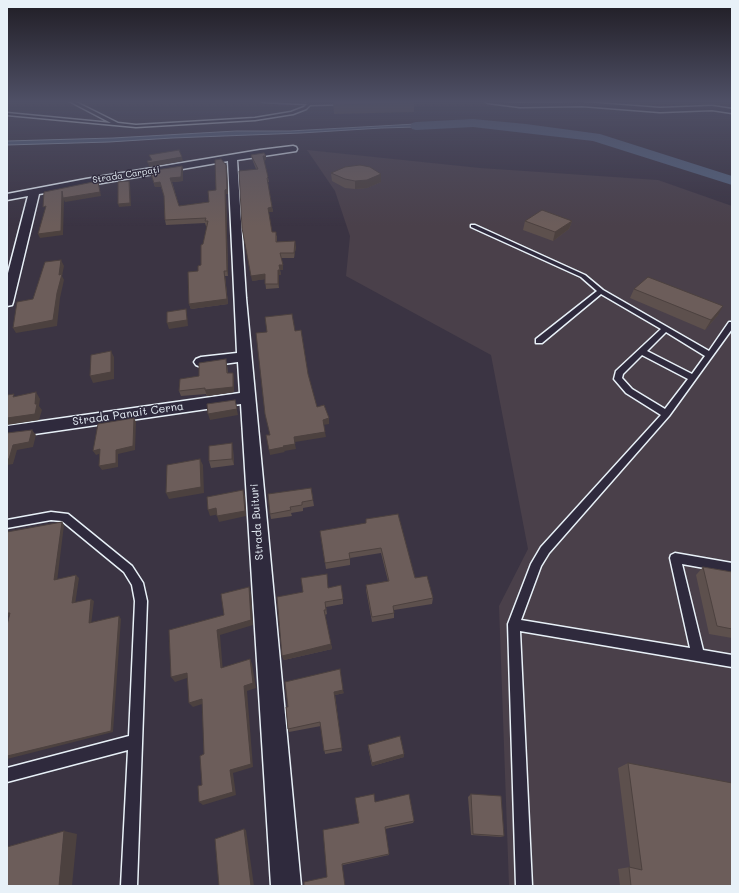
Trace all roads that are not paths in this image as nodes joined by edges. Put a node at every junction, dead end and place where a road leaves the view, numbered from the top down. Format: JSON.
{"nodes":[{"id":1,"x":293,"y":150,"type":"dead end"},
{"id":2,"x":226,"y":159,"type":"junction"},
{"id":3,"x":150,"y":163,"type":"edge"},
{"id":4,"x":34,"y":192,"type":"junction"},
{"id":5,"x":7,"y":198,"type":"edge"},
{"id":6,"x":473,"y":226,"type":"dead end"},
{"id":7,"x":601,"y":291,"type":"junction"},
{"id":8,"x":7,"y":302,"type":"edge"},
{"id":9,"x":732,"y":324,"type":"edge"},
{"id":10,"x":665,"y":329,"type":"junction"},
{"id":11,"x":539,"y":341,"type":"dead end"},
{"id":12,"x":643,"y":352,"type":"junction"},
{"id":13,"x":710,"y":354,"type":"junction"},
{"id":14,"x":245,"y":357,"type":"junction"},
{"id":15,"x":201,"y":362,"type":"edge"},
{"id":16,"x":693,"y":378,"type":"junction"},
{"id":17,"x":248,"y":397,"type":"junction"},
{"id":18,"x":666,"y":414,"type":"junction"},
{"id":19,"x":7,"y":432,"type":"edge"},
{"id":20,"x":7,"y":524,"type":"edge"},
{"id":21,"x":732,"y":568,"type":"edge"},
{"id":22,"x":514,"y":624,"type":"junction"},
{"id":23,"x":698,"y":656,"type":"junction"},
{"id":24,"x":732,"y":661,"type":"edge"},
{"id":25,"x":135,"y":741,"type":"junction"},
{"id":26,"x":7,"y":775,"type":"edge"},
{"id":27,"x":129,"y":886,"type":"edge"},
{"id":28,"x":286,"y":886,"type":"edge"},
{"id":29,"x":524,"y":886,"type":"edge"}],
"edges":[{"from":1,"to":2,"type":"street","name":"Strada Carpați"},
{"from":2,"to":3,"type":"street"},
{"from":2,"to":4,"type":"street","name":"Strada Carpați"},
{"from":2,"to":14,"type":"street","name":"Strada Buituri"},
{"from":4,"to":5,"type":"street","name":"Strada Carpați"},
{"from":4,"to":8,"type":"street"},
{"from":6,"to":7,"type":"lane"},
{"from":7,"to":10,"type":"lane"},
{"from":7,"to":11,"type":"lane"},
{"from":9,"to":13,"type":"lane"},
{"from":10,"to":12,"type":"lane"},
{"from":10,"to":13,"type":"lane"},
{"from":12,"to":16,"type":"lane"},
{"from":12,"to":18,"type":"lane"},
{"from":13,"to":16,"type":"lane"},
{"from":14,"to":15,"type":"street"},
{"from":14,"to":17,"type":"street","name":"Strada Buituri"},
{"from":16,"to":18,"type":"lane"},
{"from":17,"to":19,"type":"street","name":"Strada Panait Cerna"},
{"from":17,"to":28,"type":"street","name":"Strada Buituri"},
{"from":18,"to":22,"type":"lane"},
{"from":20,"to":25,"type":"lane"},
{"from":21,"to":23,"type":"lane"},
{"from":22,"to":23,"type":"lane"},
{"from":22,"to":29,"type":"lane"},
{"from":23,"to":24,"type":"lane"},
{"from":25,"to":26,"type":"lane"},
{"from":25,"to":27,"type":"lane"}]}
